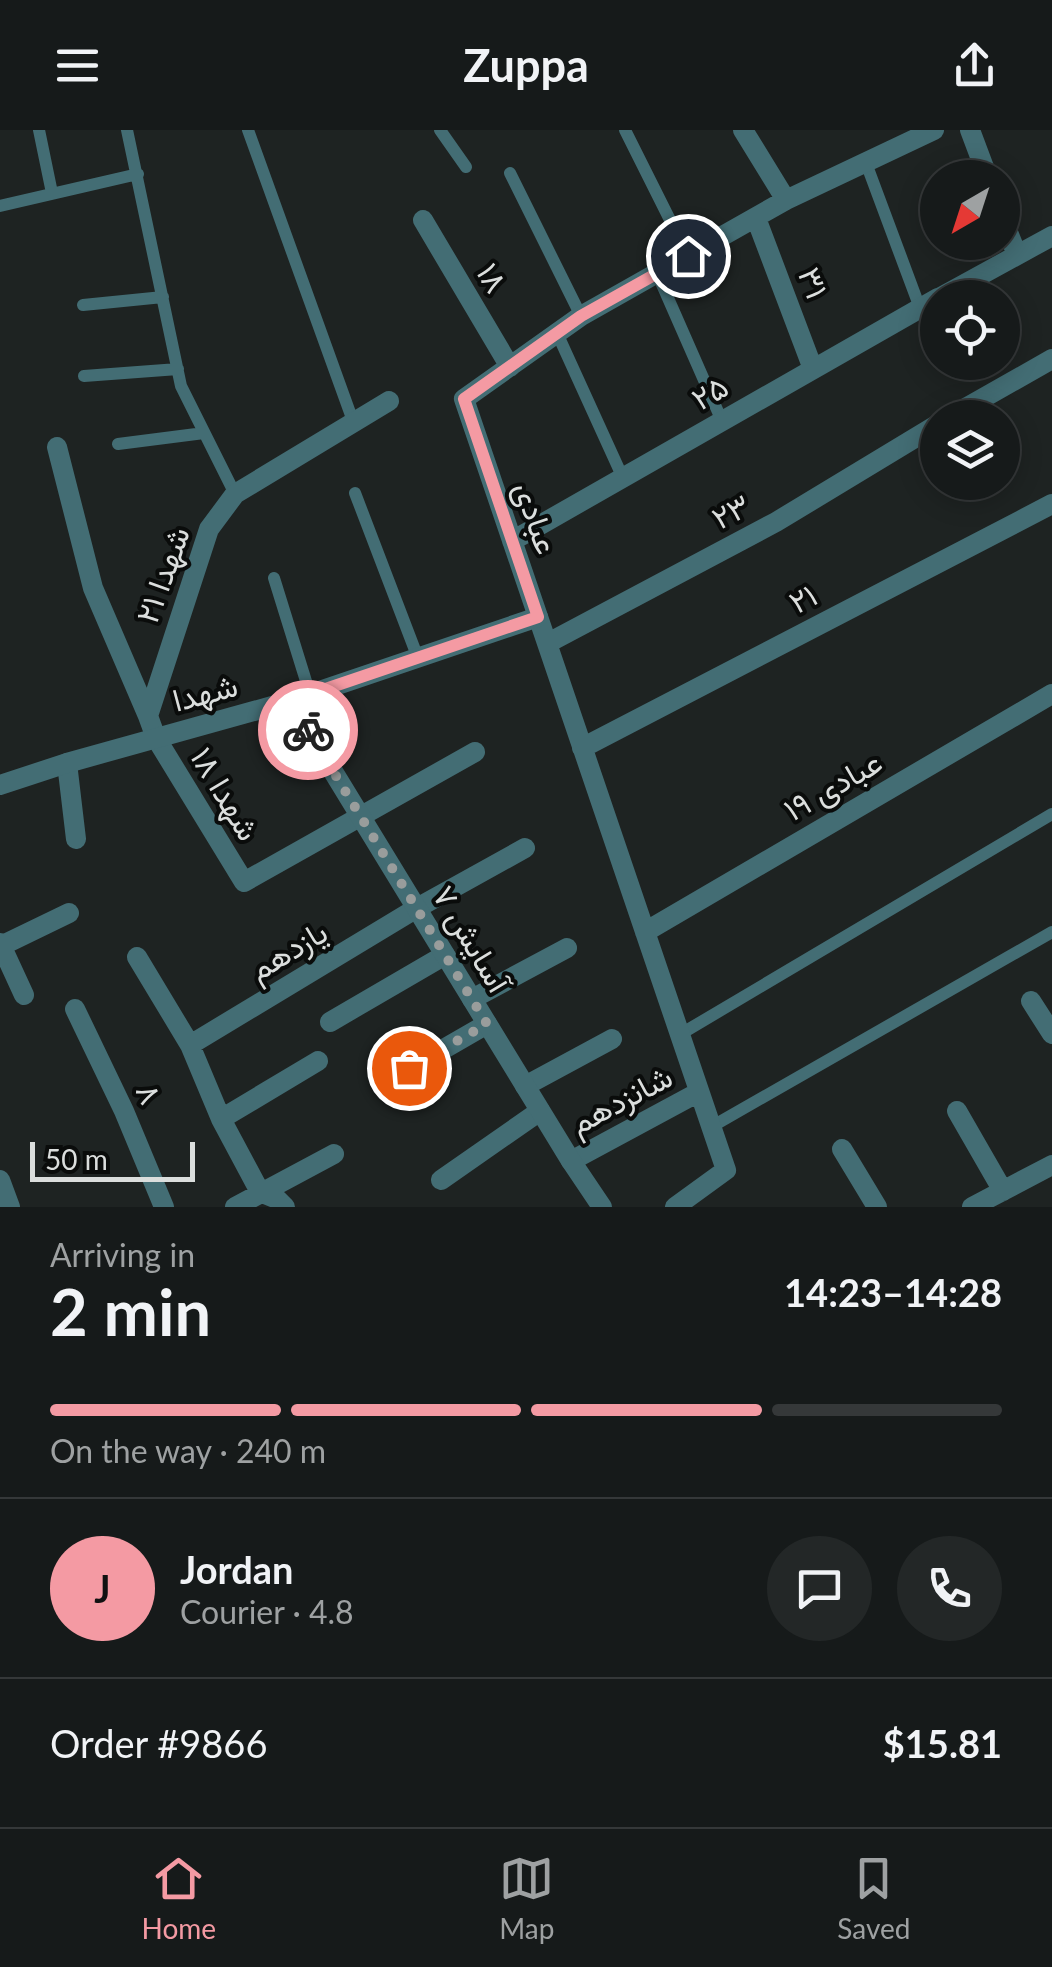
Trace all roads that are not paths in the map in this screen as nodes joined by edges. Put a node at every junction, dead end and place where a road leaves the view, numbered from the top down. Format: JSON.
{"nodes":[{"id":1,"x":39,"y":130,"type":"edge"},
{"id":2,"x":127,"y":130,"type":"edge"},
{"id":3,"x":248,"y":130,"type":"edge"},
{"id":4,"x":440,"y":130,"type":"edge"},
{"id":5,"x":626,"y":130,"type":"edge"},
{"id":6,"x":743,"y":130,"type":"edge"},
{"id":7,"x":934,"y":130,"type":"edge"},
{"id":8,"x":970,"y":130,"type":"edge"},
{"id":9,"x":890,"y":138,"type":"edge"},
{"id":10,"x":981,"y":160,"type":"edge"},
{"id":11,"x":866,"y":163,"type":"junction"},
{"id":12,"x":466,"y":167,"type":"dead end"},
{"id":13,"x":510,"y":173,"type":"dead end"},
{"id":14,"x":138,"y":174,"type":"junction"},
{"id":15,"x":52,"y":194,"type":"junction"},
{"id":16,"x":786,"y":200,"type":"junction"},
{"id":17,"x":0,"y":206,"type":"edge"},
{"id":18,"x":756,"y":218,"type":"junction"},
{"id":19,"x":423,"y":220,"type":"dead end"},
{"id":20,"x":1052,"y":236,"type":"edge"},
{"id":21,"x":1020,"y":253,"type":"edge"},
{"id":22,"x":688,"y":256,"type":"junction"},
{"id":23,"x":1008,"y":260,"type":"edge"},
{"id":24,"x":657,"y":273,"type":"junction"},
{"id":25,"x":922,"y":280,"type":"edge"},
{"id":26,"x":971,"y":280,"type":"edge"},
{"id":27,"x":163,"y":297,"type":"junction"},
{"id":28,"x":83,"y":305,"type":"dead end"},
{"id":29,"x":920,"y":308,"type":"edge"},
{"id":30,"x":581,"y":316,"type":"junction"},
{"id":31,"x":557,"y":333,"type":"junction"},
{"id":32,"x":1052,"y":359,"type":"edge"},
{"id":33,"x":510,"y":366,"type":"junction"},
{"id":34,"x":178,"y":369,"type":"junction"},
{"id":35,"x":813,"y":369,"type":"junction"},
{"id":36,"x":84,"y":376,"type":"dead end"},
{"id":37,"x":980,"y":400,"type":"edge"},
{"id":38,"x":389,"y":401,"type":"dead end"},
{"id":39,"x":354,"y":421,"type":"junction"},
{"id":40,"x":722,"y":421,"type":"junction"},
{"id":41,"x":204,"y":432,"type":"junction"},
{"id":42,"x":920,"y":435,"type":"edge"},
{"id":43,"x":118,"y":444,"type":"dead end"},
{"id":44,"x":57,"y":446,"type":"dead end"},
{"id":45,"x":623,"y":478,"type":"junction"},
{"id":46,"x":355,"y":493,"type":"dead end"},
{"id":47,"x":235,"y":494,"type":"junction"},
{"id":48,"x":1052,"y":504,"type":"edge"},
{"id":49,"x":512,"y":541,"type":"junction"},
{"id":50,"x":274,"y":578,"type":"dead end"},
{"id":51,"x":538,"y":617,"type":"junction"},
{"id":52,"x":548,"y":643,"type":"junction"},
{"id":53,"x":418,"y":658,"type":"junction"},
{"id":54,"x":1052,"y":694,"type":"edge"},
{"id":55,"x":300,"y":698,"type":"junction"},
{"id":56,"x":148,"y":716,"type":"junction"},
{"id":57,"x":156,"y":738,"type":"junction"},
{"id":58,"x":582,"y":748,"type":"junction"},
{"id":59,"x":475,"y":752,"type":"dead end"},
{"id":60,"x":66,"y":762,"type":"junction"},
{"id":61,"x":0,"y":785,"type":"edge"},
{"id":62,"x":1052,"y":814,"type":"edge"},
{"id":63,"x":361,"y":817,"type":"junction"},
{"id":64,"x":76,"y":839,"type":"dead end"},
{"id":65,"x":526,"y":848,"type":"dead end"},
{"id":66,"x":417,"y":908,"type":"junction"},
{"id":67,"x":69,"y":913,"type":"dead end"},
{"id":68,"x":644,"y":932,"type":"junction"},
{"id":69,"x":1052,"y":932,"type":"edge"},
{"id":70,"x":1,"y":945,"type":"edge"},
{"id":71,"x":567,"y":948,"type":"dead end"},
{"id":72,"x":445,"y":955,"type":"junction"},
{"id":73,"x":137,"y":957,"type":"dead end"},
{"id":74,"x":24,"y":994,"type":"dead end"},
{"id":75,"x":472,"y":999,"type":"junction"},
{"id":76,"x":1031,"y":1001,"type":"dead end"},
{"id":77,"x":75,"y":1008,"type":"dead end"},
{"id":78,"x":330,"y":1022,"type":"dead end"},
{"id":79,"x":487,"y":1024,"type":"junction"},
{"id":80,"x":679,"y":1034,"type":"junction"},
{"id":81,"x":1052,"y":1034,"type":"edge"},
{"id":82,"x":612,"y":1039,"type":"dead end"},
{"id":83,"x":190,"y":1045,"type":"junction"},
{"id":84,"x":318,"y":1061,"type":"dead end"},
{"id":85,"x":383,"y":1084,"type":"dead end"},
{"id":86,"x":525,"y":1086,"type":"junction"},
{"id":87,"x":699,"y":1092,"type":"junction"},
{"id":88,"x":958,"y":1110,"type":"dead end"},
{"id":89,"x":540,"y":1111,"type":"junction"},
{"id":90,"x":221,"y":1119,"type":"junction"},
{"id":91,"x":711,"y":1127,"type":"junction"},
{"id":92,"x":842,"y":1149,"type":"dead end"},
{"id":93,"x":334,"y":1154,"type":"dead end"},
{"id":94,"x":570,"y":1161,"type":"junction"},
{"id":95,"x":1052,"y":1166,"type":"edge"},
{"id":96,"x":441,"y":1180,"type":"dead end"},
{"id":97,"x":1003,"y":1191,"type":"junction"},
{"id":98,"x":260,"y":1192,"type":"junction"},
{"id":99,"x":164,"y":1207,"type":"edge"},
{"id":100,"x":235,"y":1207,"type":"edge"},
{"id":101,"x":285,"y":1207,"type":"edge"},
{"id":102,"x":602,"y":1207,"type":"edge"},
{"id":103,"x":675,"y":1207,"type":"edge"},
{"id":104,"x":877,"y":1207,"type":"edge"},
{"id":105,"x":972,"y":1207,"type":"edge"}],
"edges":[{"from":1,"to":15,"type":"lane"},
{"from":2,"to":14,"type":"lane"},
{"from":3,"to":39,"type":"lane"},
{"from":4,"to":12,"type":"lane"},
{"from":5,"to":22,"type":"lane"},
{"from":6,"to":16,"type":"street"},
{"from":7,"to":9,"type":"street","name":"عبادی"},
{"from":8,"to":10,"type":"street"},
{"from":9,"to":11,"type":"street","name":"عبادی"},
{"from":11,"to":16,"type":"street","name":"عبادی"},
{"from":11,"to":25,"type":"lane"},
{"from":13,"to":30,"type":"lane"},
{"from":14,"to":15,"type":"lane"},
{"from":14,"to":27,"type":"lane"},
{"from":15,"to":17,"type":"lane"},
{"from":16,"to":18,"type":"street","name":"عبادی"},
{"from":18,"to":22,"type":"street","name":"عبادی"},
{"from":18,"to":35,"type":"street","name":"۳۱"},
{"from":19,"to":33,"type":"street","name":"۱۸"},
{"from":20,"to":21,"type":"street","name":"۲۵"},
{"from":22,"to":24,"type":"street","name":"عبادی"},
{"from":23,"to":26,"type":"street","name":"۲۵"},
{"from":24,"to":30,"type":"street","name":"عبادی"},
{"from":24,"to":40,"type":"lane"},
{"from":27,"to":28,"type":"lane"},
{"from":27,"to":34,"type":"lane"},
{"from":29,"to":35,"type":"street","name":"۲۵"},
{"from":30,"to":31,"type":"street","name":"عبادی"},
{"from":31,"to":33,"type":"street","name":"عبادی"},
{"from":31,"to":45,"type":"lane"},
{"from":32,"to":37,"type":"street"},
{"from":33,"to":49,"type":"street","name":"عبادی"},
{"from":34,"to":36,"type":"lane"},
{"from":34,"to":41,"type":"lane"},
{"from":35,"to":40,"type":"street","name":"۲۵"},
{"from":38,"to":39,"type":"street","name":"شهدا ۲۱"},
{"from":39,"to":47,"type":"street","name":"شهدا ۲۱"},
{"from":40,"to":45,"type":"street","name":"۲۵"},
{"from":41,"to":43,"type":"lane"},
{"from":41,"to":47,"type":"lane"},
{"from":42,"to":52,"type":"street","name":"۲۳"},
{"from":44,"to":56,"type":"street"},
{"from":45,"to":49,"type":"street","name":"۲۵"},
{"from":46,"to":53,"type":"lane"},
{"from":47,"to":56,"type":"street","name":"شهدا ۲۱"},
{"from":48,"to":58,"type":"street","name":"۲۱"},
{"from":49,"to":51,"type":"street","name":"عبادی"},
{"from":50,"to":55,"type":"lane"},
{"from":51,"to":52,"type":"street","name":"عبادی"},
{"from":51,"to":53,"type":"street","name":"شهدا"},
{"from":52,"to":58,"type":"street","name":"عبادی"},
{"from":53,"to":55,"type":"street","name":"شهدا"},
{"from":54,"to":68,"type":"street","name":"عبادی ۱۹"},
{"from":55,"to":57,"type":"street","name":"شهدا"},
{"from":55,"to":63,"type":"street","name":"آسایش ۷"},
{"from":56,"to":57,"type":"street"},
{"from":57,"to":60,"type":"street","name":"شهدا"},
{"from":57,"to":63,"type":"street","name":"شهدا ۱۸"},
{"from":58,"to":68,"type":"street","name":"عبادی"},
{"from":59,"to":63,"type":"street"},
{"from":60,"to":61,"type":"street","name":"شهدا"},
{"from":60,"to":64,"type":"street"},
{"from":62,"to":80,"type":"lane"},
{"from":63,"to":66,"type":"street","name":"آسایش ۷"},
{"from":65,"to":66,"type":"street","name":"یازدهم"},
{"from":66,"to":72,"type":"street","name":"آسایش ۷"},
{"from":66,"to":83,"type":"street","name":"یازدهم"},
{"from":67,"to":70,"type":"street"},
{"from":68,"to":80,"type":"street","name":"عبادی"},
{"from":69,"to":91,"type":"lane"},
{"from":70,"to":74,"type":"street"},
{"from":71,"to":75,"type":"street"},
{"from":72,"to":75,"type":"street","name":"آسایش ۷"},
{"from":72,"to":78,"type":"street"},
{"from":73,"to":83,"type":"street"},
{"from":75,"to":79,"type":"street","name":"آسایش ۷"},
{"from":76,"to":81,"type":"street"},
{"from":77,"to":99,"type":"street","name":"۸"},
{"from":79,"to":85,"type":"street"},
{"from":79,"to":86,"type":"street","name":"آسایش ۷"},
{"from":80,"to":87,"type":"street","name":"عبادی"},
{"from":82,"to":86,"type":"street"},
{"from":83,"to":90,"type":"street"},
{"from":84,"to":90,"type":"street"},
{"from":86,"to":89,"type":"street","name":"آسایش ۷"},
{"from":87,"to":91,"type":"street","name":"عبادی"},
{"from":87,"to":94,"type":"street","name":"شانزدهم"},
{"from":88,"to":97,"type":"street"},
{"from":89,"to":94,"type":"street","name":"آسایش ۷"},
{"from":89,"to":96,"type":"street"},
{"from":90,"to":98,"type":"street"},
{"from":91,"to":103,"type":"street","name":"عبادی"},
{"from":92,"to":104,"type":"street"},
{"from":93,"to":98,"type":"street"},
{"from":94,"to":102,"type":"street","name":"آسایش ۷"},
{"from":95,"to":97,"type":"street"},
{"from":97,"to":105,"type":"street"},
{"from":98,"to":100,"type":"street"},
{"from":98,"to":101,"type":"street"}]}
